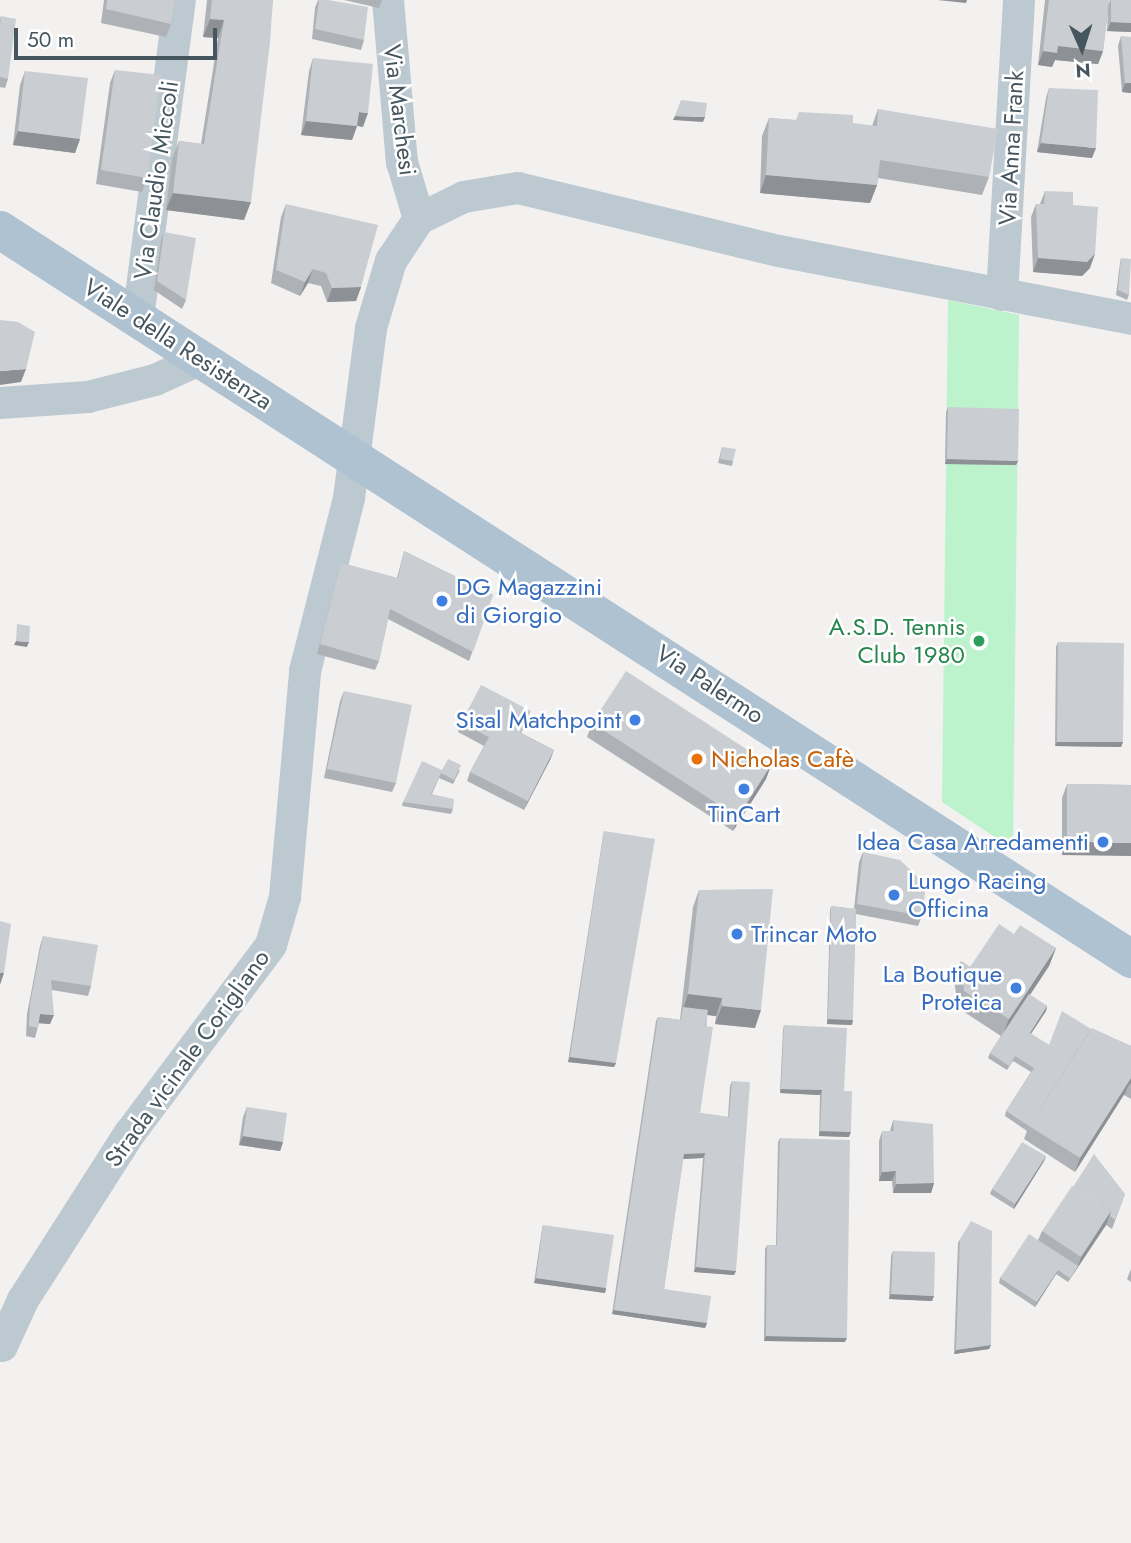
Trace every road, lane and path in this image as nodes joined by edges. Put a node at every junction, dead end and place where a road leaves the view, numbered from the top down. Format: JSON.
{"nodes":[{"id":1,"x":180,"y":0,"type":"edge"},
{"id":2,"x":388,"y":0,"type":"edge"},
{"id":3,"x":1019,"y":0,"type":"edge"},
{"id":4,"x":419,"y":219,"type":"junction"},
{"id":5,"x":0,"y":230,"type":"edge"},
{"id":6,"x":1002,"y":295,"type":"junction"},
{"id":7,"x":138,"y":318,"type":"junction"},
{"id":8,"x":1131,"y":319,"type":"edge"},
{"id":9,"x":201,"y":359,"type":"junction"},
{"id":10,"x":0,"y":403,"type":"edge"},
{"id":11,"x":356,"y":458,"type":"junction"},
{"id":12,"x":1131,"y":959,"type":"edge"},
{"id":13,"x":2,"y":1346,"type":"dead end"}],
"edges":[{"from":1,"to":7,"type":"street","name":"Via Claudio Miccoli"},
{"from":2,"to":4,"type":"street","name":"Via Marchesi"},
{"from":3,"to":6,"type":"street","name":"Via Anna Frank"},
{"from":4,"to":6,"type":"street"},
{"from":4,"to":11,"type":"street","name":"Strada vicinale Corigliano"},
{"from":5,"to":7,"type":"main road","name":"Viale della Resistenza"},
{"from":6,"to":8,"type":"street"},
{"from":7,"to":9,"type":"main road","name":"Viale della Resistenza"},
{"from":9,"to":10,"type":"street"},
{"from":9,"to":11,"type":"main road","name":"Viale della Resistenza"},
{"from":11,"to":12,"type":"main road","name":"Via Palermo"},
{"from":11,"to":13,"type":"street","name":"Strada vicinale Corigliano"}]}
